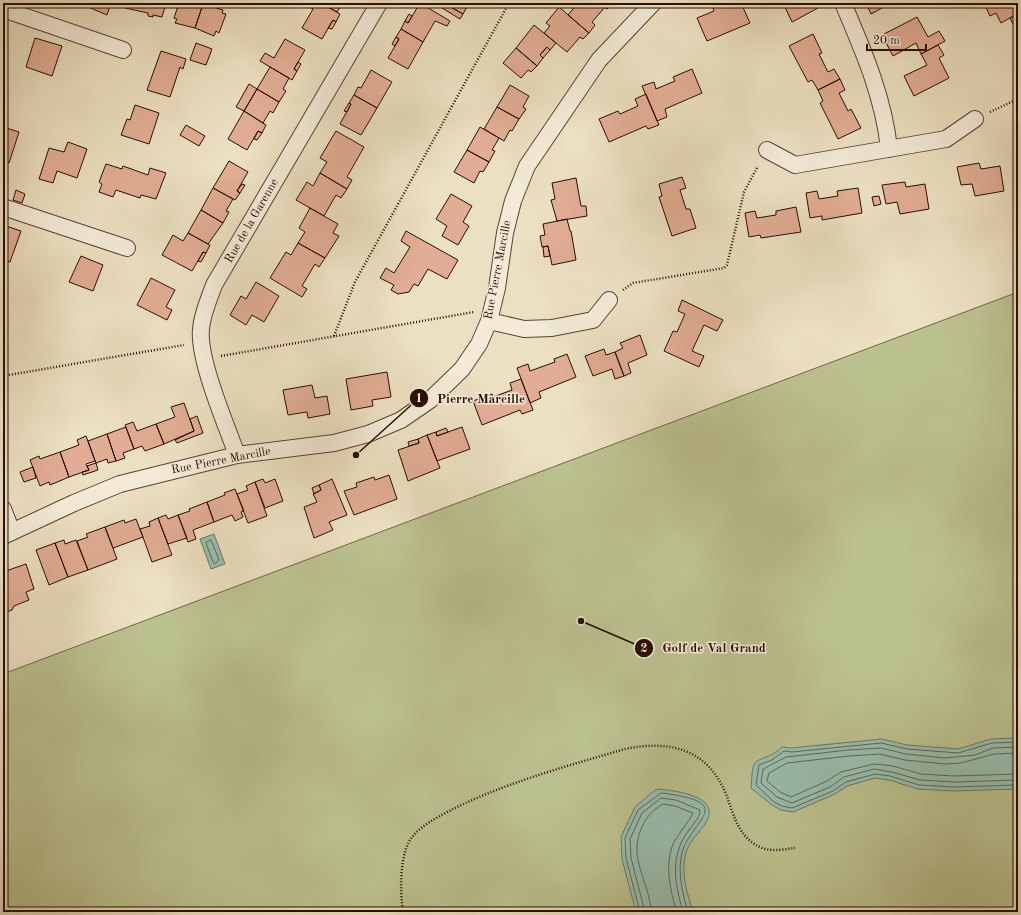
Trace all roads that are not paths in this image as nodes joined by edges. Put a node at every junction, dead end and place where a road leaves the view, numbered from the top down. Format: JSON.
{"nodes":[{"id":1,"x":379,"y":3,"type":"edge"},
{"id":2,"x":653,"y":3,"type":"edge"},
{"id":3,"x":844,"y":3,"type":"edge"},
{"id":4,"x":3,"y":9,"type":"edge"},
{"id":5,"x":123,"y":50,"type":"dead end"},
{"id":6,"x":975,"y":119,"type":"road end"},
{"id":7,"x":889,"y":149,"type":"junction"},
{"id":8,"x":767,"y":150,"type":"road end"},
{"id":9,"x":3,"y":207,"type":"edge"},
{"id":10,"x":127,"y":248,"type":"dead end"},
{"id":11,"x":609,"y":300,"type":"road end"},
{"id":12,"x":490,"y":315,"type":"junction"},
{"id":13,"x":237,"y":455,"type":"junction"},
{"id":14,"x":3,"y":509,"type":"edge"},
{"id":15,"x":7,"y":534,"type":"edge"}],
"edges":[{"from":1,"to":13,"type":"street","name":"Rue de la Garenne"},
{"from":2,"to":12,"type":"street","name":"Rue Pierre Marcille"},
{"from":3,"to":7,"type":"street"},
{"from":4,"to":5,"type":"street"},
{"from":6,"to":7,"type":"street"},
{"from":7,"to":8,"type":"street"},
{"from":9,"to":10,"type":"street"},
{"from":11,"to":12,"type":"street"},
{"from":12,"to":13,"type":"street","name":"Rue Pierre Marcille"},
{"from":13,"to":15,"type":"street","name":"Rue Pierre Marcille"},
{"from":14,"to":15,"type":"street"}]}
